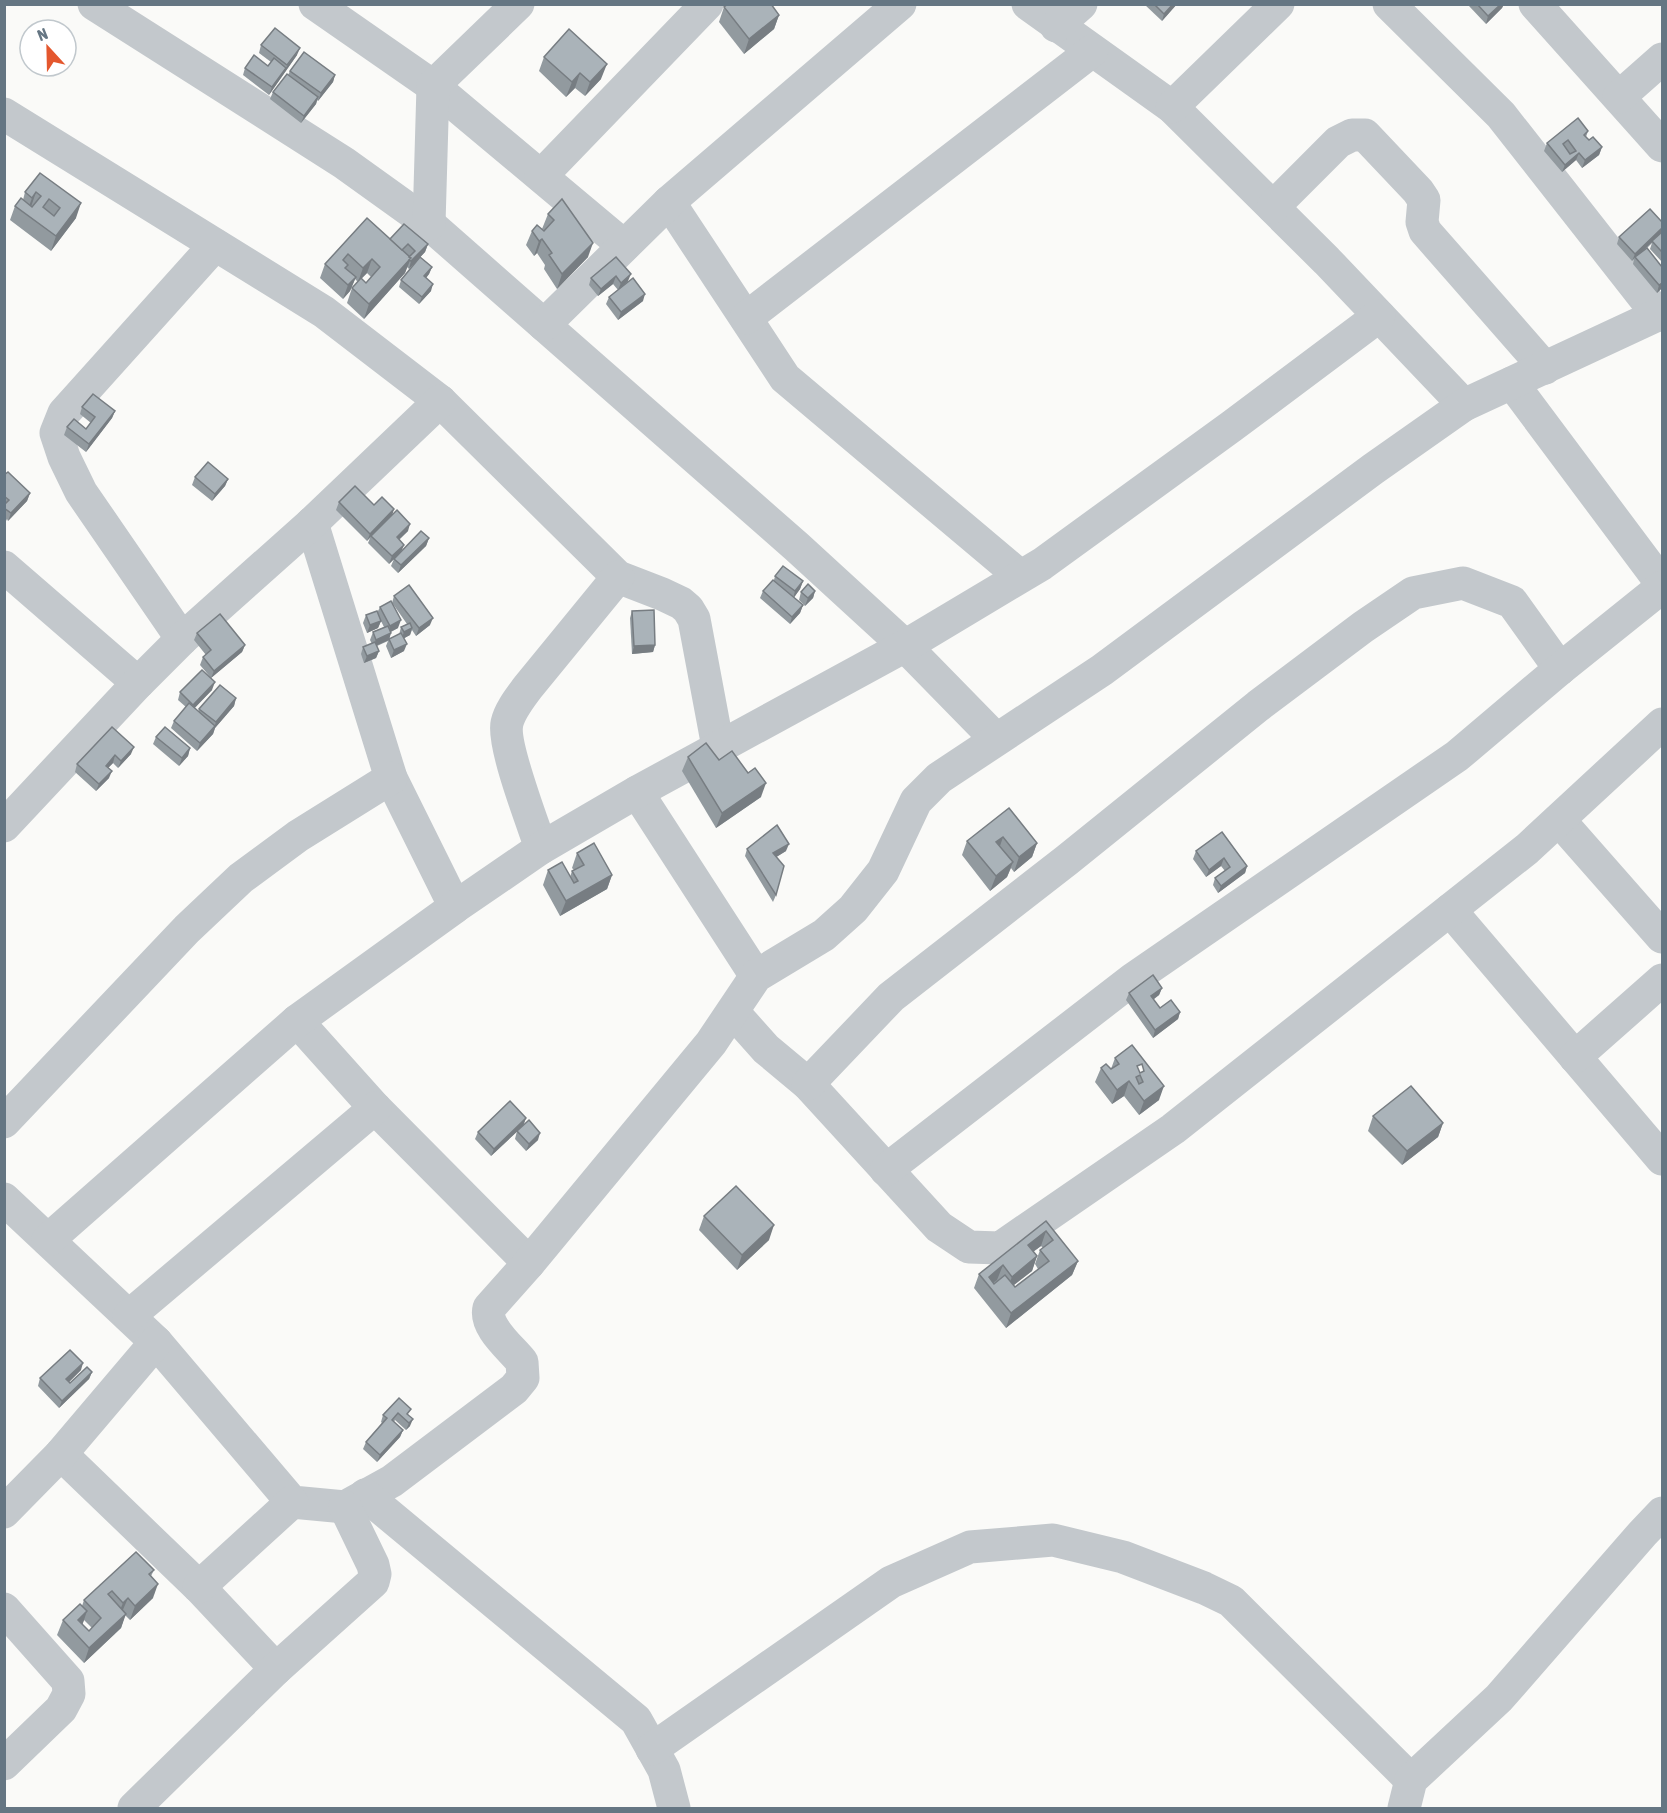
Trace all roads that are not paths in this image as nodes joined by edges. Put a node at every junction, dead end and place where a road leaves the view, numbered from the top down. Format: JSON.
{"nodes":[{"id":1,"x":94,"y":4,"type":"edge"},
{"id":2,"x":315,"y":4,"type":"edge"},
{"id":3,"x":518,"y":4,"type":"edge"},
{"id":4,"x":707,"y":4,"type":"edge"},
{"id":5,"x":900,"y":4,"type":"edge"},
{"id":6,"x":1028,"y":4,"type":"edge"},
{"id":7,"x":1081,"y":4,"type":"edge"},
{"id":8,"x":1278,"y":4,"type":"edge"},
{"id":9,"x":1389,"y":4,"type":"edge"},
{"id":10,"x":1547,"y":9,"type":"edge"},
{"id":11,"x":1056,"y":26,"type":"junction"},
{"id":12,"x":1092,"y":51,"type":"junction"},
{"id":13,"x":1662,"y":59,"type":"edge"},
{"id":14,"x":433,"y":86,"type":"junction"},
{"id":15,"x":1619,"y":97,"type":"junction"},
{"id":16,"x":1172,"y":108,"type":"junction"},
{"id":17,"x":4,"y":114,"type":"edge"},
{"id":18,"x":1662,"y":146,"type":"edge"},
{"id":19,"x":541,"y":176,"type":"junction"},
{"id":20,"x":669,"y":202,"type":"junction"},
{"id":21,"x":1273,"y":207,"type":"junction"},
{"id":22,"x":429,"y":224,"type":"junction"},
{"id":23,"x":215,"y":245,"type":"junction"},
{"id":24,"x":624,"y":246,"type":"junction"},
{"id":25,"x":1660,"y":314,"type":"edge"},
{"id":26,"x":1379,"y":316,"type":"junction"},
{"id":27,"x":746,"y":318,"type":"junction"},
{"id":28,"x":544,"y":325,"type":"junction"},
{"id":29,"x":1545,"y":368,"type":"junction"},
{"id":30,"x":1512,"y":383,"type":"junction"},
{"id":31,"x":440,"y":401,"type":"junction"},
{"id":32,"x":1464,"y":405,"type":"junction"},
{"id":33,"x":312,"y":523,"type":"junction"},
{"id":34,"x":4,"y":567,"type":"edge"},
{"id":35,"x":1660,"y":575,"type":"edge"},
{"id":36,"x":1020,"y":576,"type":"junction"},
{"id":37,"x":618,"y":577,"type":"junction"},
{"id":38,"x":182,"y":639,"type":"junction"},
{"id":39,"x":905,"y":646,"type":"junction"},
{"id":40,"x":1560,"y":669,"type":"junction"},
{"id":41,"x":138,"y":683,"type":"junction"},
{"id":42,"x":1657,"y":739,"type":"edge"},
{"id":43,"x":996,"y":740,"type":"junction"},
{"id":44,"x":718,"y":747,"type":"junction"},
{"id":45,"x":391,"y":778,"type":"junction"},
{"id":46,"x":637,"y":792,"type":"junction"},
{"id":47,"x":1559,"y":820,"type":"junction"},
{"id":48,"x":4,"y":826,"type":"edge"},
{"id":49,"x":541,"y":848,"type":"junction"},
{"id":50,"x":455,"y":908,"type":"junction"},
{"id":51,"x":1450,"y":910,"type":"junction"},
{"id":52,"x":1662,"y":938,"type":"edge"},
{"id":53,"x":756,"y":976,"type":"junction"},
{"id":54,"x":1662,"y":980,"type":"edge"},
{"id":55,"x":733,"y":1012,"type":"junction"},
{"id":56,"x":297,"y":1021,"type":"junction"},
{"id":57,"x":1575,"y":1056,"type":"junction"},
{"id":58,"x":808,"y":1084,"type":"junction"},
{"id":59,"x":375,"y":1108,"type":"junction"},
{"id":60,"x":4,"y":1122,"type":"edge"},
{"id":61,"x":1662,"y":1159,"type":"edge"},
{"id":62,"x":886,"y":1170,"type":"junction"},
{"id":63,"x":4,"y":1199,"type":"edge"},
{"id":64,"x":48,"y":1240,"type":"junction"},
{"id":65,"x":529,"y":1263,"type":"junction"},
{"id":66,"x":129,"y":1316,"type":"junction"},
{"id":67,"x":156,"y":1342,"type":"junction"},
{"id":68,"x":61,"y":1454,"type":"junction"},
{"id":69,"x":355,"y":1501,"type":"junction"},
{"id":70,"x":292,"y":1502,"type":"junction"},
{"id":71,"x":4,"y":1512,"type":"edge"},
{"id":72,"x":1662,"y":1513,"type":"edge"},
{"id":73,"x":199,"y":1587,"type":"junction"},
{"id":74,"x":4,"y":1609,"type":"edge"},
{"id":75,"x":276,"y":1669,"type":"junction"},
{"id":76,"x":652,"y":1749,"type":"junction"},
{"id":77,"x":4,"y":1764,"type":"edge"},
{"id":78,"x":1408,"y":1794,"type":"edge"},
{"id":79,"x":134,"y":1809,"type":"edge"},
{"id":80,"x":674,"y":1809,"type":"edge"}],
"edges":[{"from":1,"to":22,"type":"street"},
{"from":2,"to":14,"type":"street"},
{"from":3,"to":14,"type":"street"},
{"from":4,"to":19,"type":"street"},
{"from":5,"to":20,"type":"street"},
{"from":6,"to":11,"type":"street"},
{"from":7,"to":11,"type":"street"},
{"from":8,"to":16,"type":"street"},
{"from":9,"to":25,"type":"street"},
{"from":10,"to":15,"type":"street"},
{"from":11,"to":12,"type":"street"},
{"from":12,"to":16,"type":"street"},
{"from":12,"to":27,"type":"street"},
{"from":13,"to":15,"type":"street"},
{"from":14,"to":19,"type":"street"},
{"from":14,"to":22,"type":"street"},
{"from":15,"to":18,"type":"street"},
{"from":16,"to":21,"type":"street"},
{"from":17,"to":23,"type":"street"},
{"from":19,"to":24,"type":"street"},
{"from":20,"to":24,"type":"street"},
{"from":20,"to":27,"type":"street"},
{"from":21,"to":26,"type":"street"},
{"from":21,"to":29,"type":"street"},
{"from":22,"to":28,"type":"street"},
{"from":23,"to":31,"type":"street"},
{"from":23,"to":38,"type":"street"},
{"from":24,"to":28,"type":"street"},
{"from":25,"to":29,"type":"street"},
{"from":26,"to":32,"type":"street"},
{"from":26,"to":36,"type":"street"},
{"from":27,"to":36,"type":"street"},
{"from":28,"to":39,"type":"street"},
{"from":29,"to":30,"type":"street"},
{"from":30,"to":32,"type":"street"},
{"from":30,"to":35,"type":"street"},
{"from":31,"to":33,"type":"street"},
{"from":31,"to":37,"type":"street"},
{"from":32,"to":43,"type":"street"},
{"from":33,"to":38,"type":"street"},
{"from":33,"to":45,"type":"street"},
{"from":34,"to":41,"type":"street"},
{"from":35,"to":40,"type":"street"},
{"from":36,"to":39,"type":"street"},
{"from":37,"to":44,"type":"street"},
{"from":37,"to":49,"type":"street"},
{"from":38,"to":41,"type":"street"},
{"from":39,"to":43,"type":"street"},
{"from":39,"to":44,"type":"street"},
{"from":40,"to":58,"type":"street"},
{"from":40,"to":62,"type":"street"},
{"from":41,"to":48,"type":"street"},
{"from":42,"to":47,"type":"street"},
{"from":43,"to":53,"type":"street"},
{"from":44,"to":46,"type":"street"},
{"from":45,"to":50,"type":"street"},
{"from":45,"to":60,"type":"street"},
{"from":46,"to":49,"type":"street"},
{"from":46,"to":53,"type":"street"},
{"from":47,"to":51,"type":"street"},
{"from":47,"to":52,"type":"street"},
{"from":49,"to":50,"type":"street"},
{"from":50,"to":56,"type":"street"},
{"from":51,"to":57,"type":"street"},
{"from":51,"to":62,"type":"street"},
{"from":53,"to":55,"type":"street"},
{"from":54,"to":57,"type":"street"},
{"from":55,"to":58,"type":"street"},
{"from":55,"to":65,"type":"street"},
{"from":56,"to":59,"type":"street"},
{"from":56,"to":64,"type":"street"},
{"from":57,"to":61,"type":"street"},
{"from":58,"to":62,"type":"street"},
{"from":59,"to":65,"type":"street"},
{"from":59,"to":66,"type":"street"},
{"from":63,"to":64,"type":"street"},
{"from":64,"to":66,"type":"street"},
{"from":65,"to":69,"type":"street"},
{"from":66,"to":67,"type":"street"},
{"from":67,"to":68,"type":"street"},
{"from":67,"to":70,"type":"street"},
{"from":68,"to":71,"type":"street"},
{"from":68,"to":73,"type":"street"},
{"from":69,"to":70,"type":"street"},
{"from":69,"to":75,"type":"street"},
{"from":69,"to":76,"type":"street"},
{"from":70,"to":73,"type":"street"},
{"from":72,"to":78,"type":"street"},
{"from":73,"to":75,"type":"street"},
{"from":74,"to":77,"type":"street"},
{"from":75,"to":79,"type":"street"},
{"from":76,"to":78,"type":"street"},
{"from":76,"to":80,"type":"street"}]}
